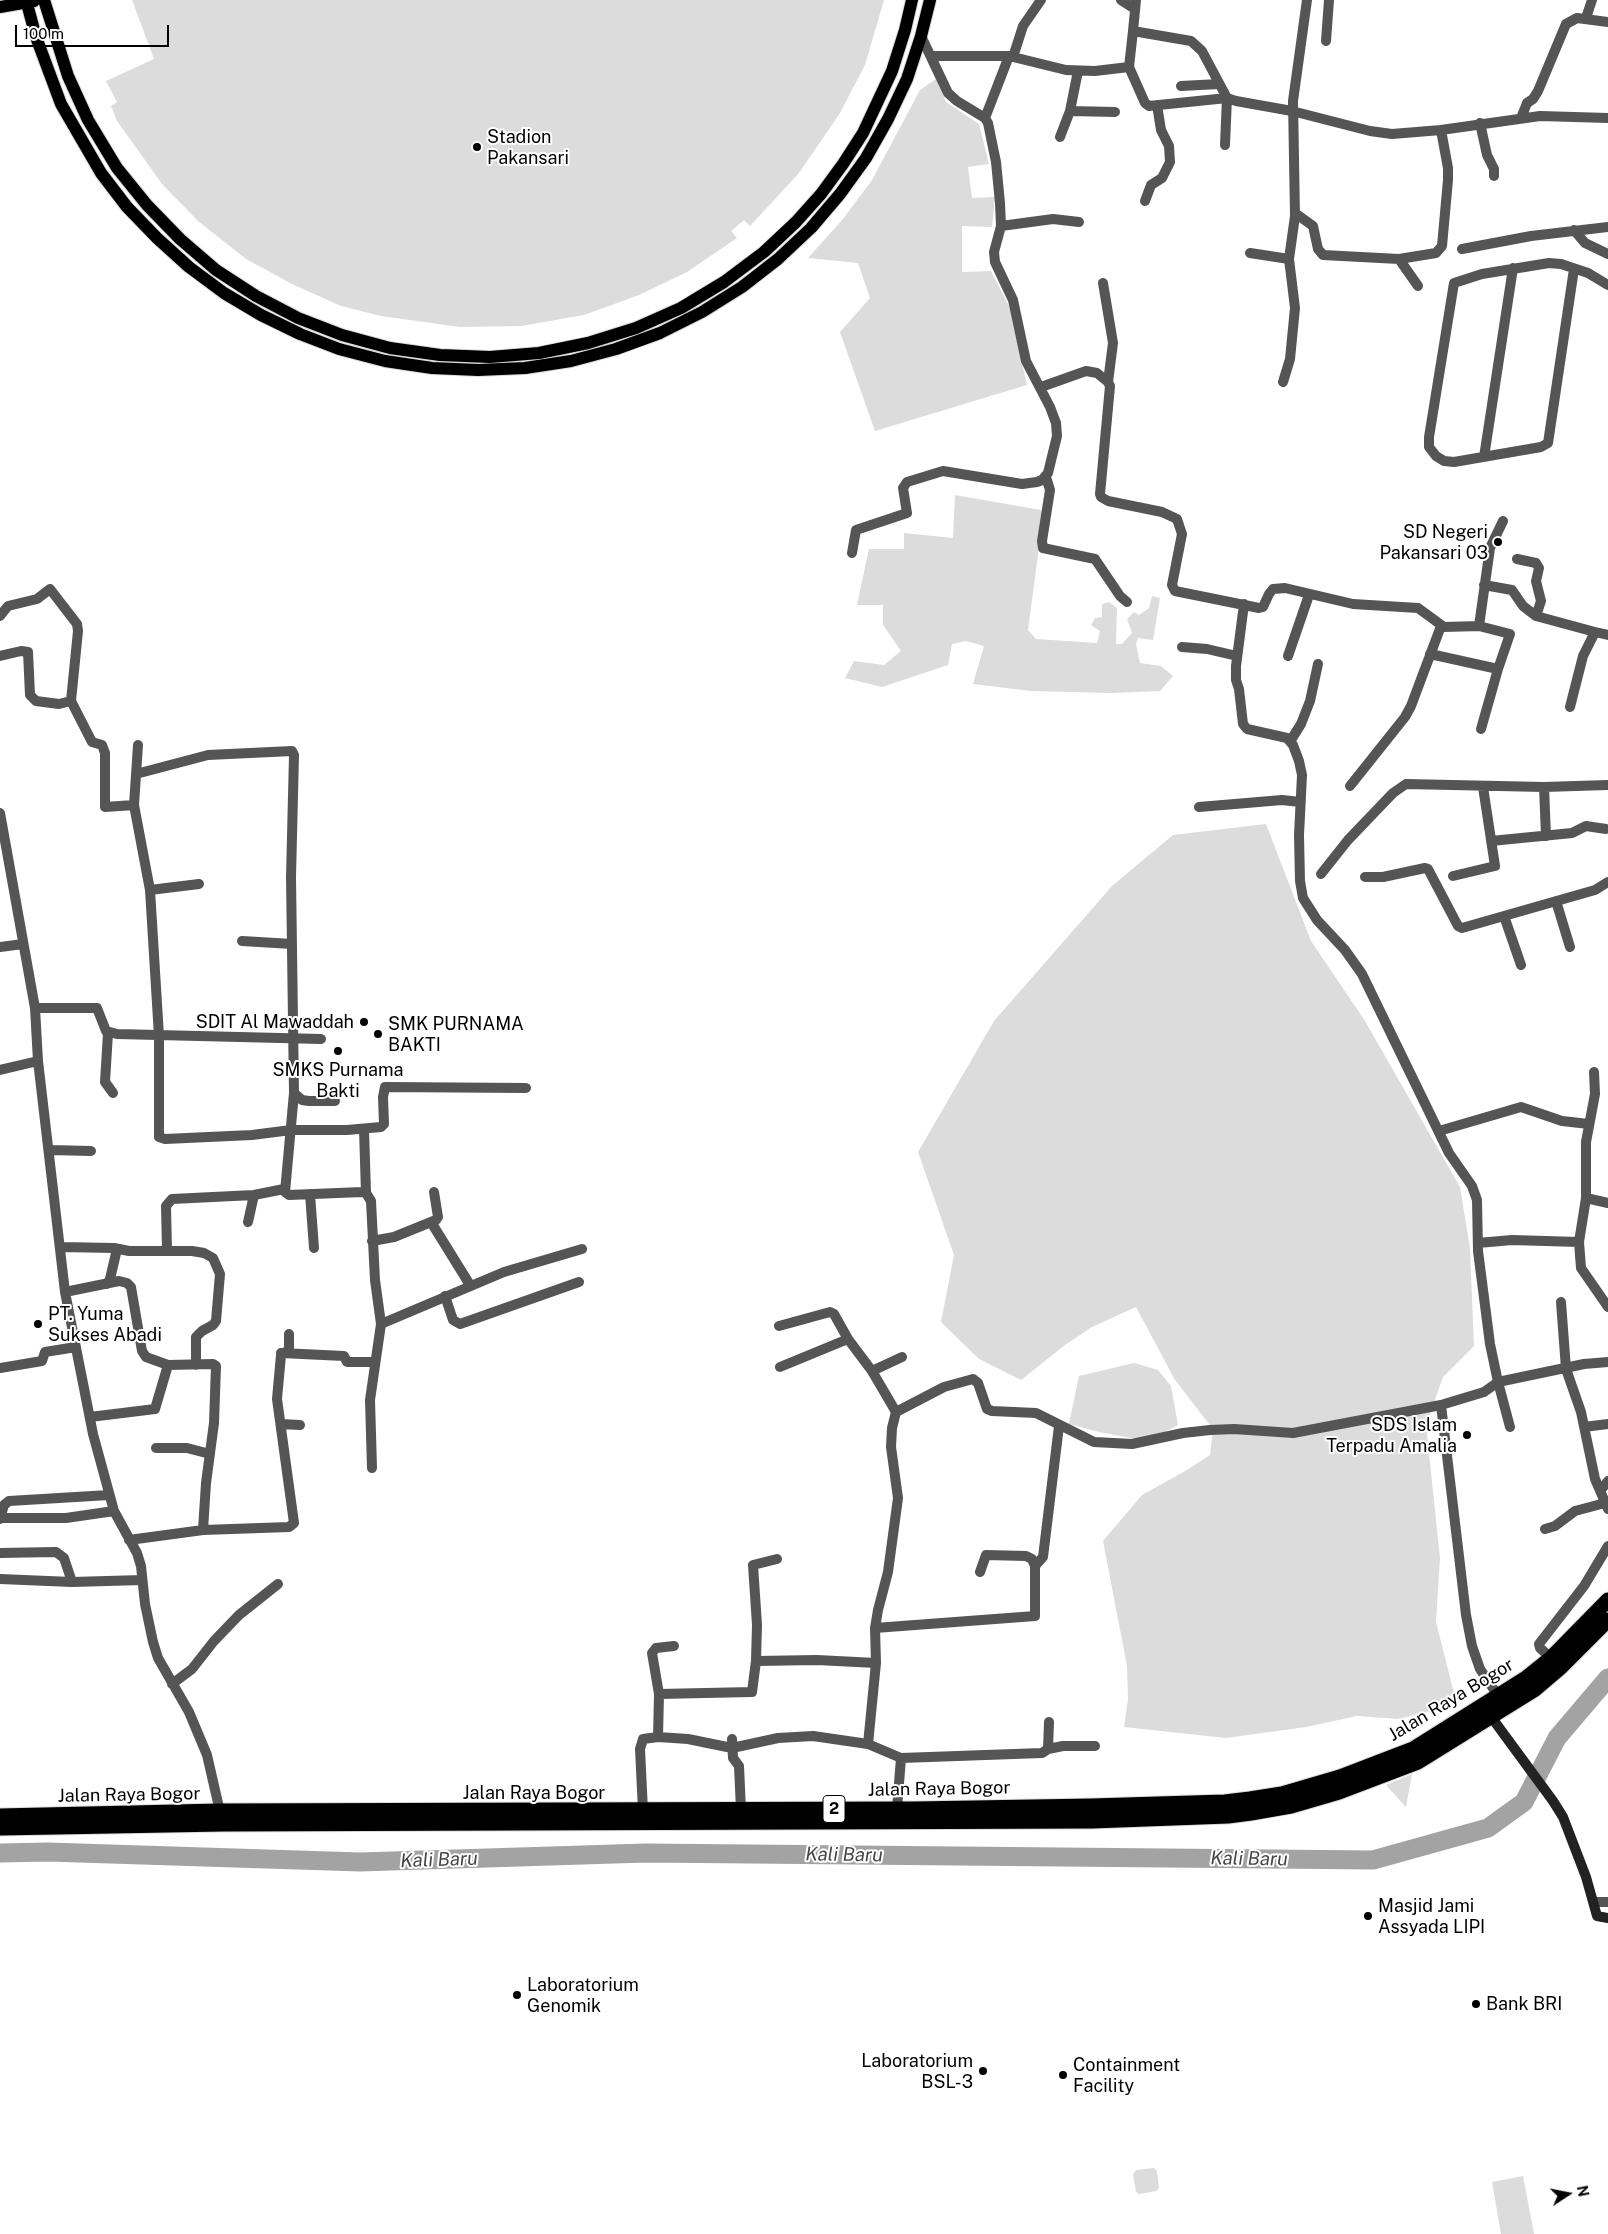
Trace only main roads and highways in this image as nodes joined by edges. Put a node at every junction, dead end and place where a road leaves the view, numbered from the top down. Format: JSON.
{"nodes":[{"id":1,"x":44,"y":0,"type":"edge"},
{"id":2,"x":912,"y":0,"type":"edge"},
{"id":3,"x":930,"y":0,"type":"edge"},
{"id":4,"x":31,"y":1,"type":"edge"},
{"id":5,"x":0,"y":7,"type":"edge"},
{"id":6,"x":892,"y":71,"type":"junction"},
{"id":7,"x":907,"y":79,"type":"junction"},
{"id":8,"x":1608,"y":1600,"type":"edge"},
{"id":9,"x":1608,"y":1620,"type":"edge"},
{"id":10,"x":0,"y":1816,"type":"edge"},
{"id":11,"x":915,"y":1816,"type":"junction"},
{"id":12,"x":222,"y":1818,"type":"junction"},
{"id":13,"x":0,"y":1828,"type":"edge"}],
"edges":[{"from":1,"to":6,"type":"main road"},
{"from":2,"to":6,"type":"main road"},
{"from":3,"to":7,"type":"main road"},
{"from":4,"to":5,"type":"main road"},
{"from":4,"to":7,"type":"main road"},
{"from":6,"to":7,"type":"main road"},
{"from":8,"to":11,"type":"highway","name":"Jalan Raya Bogor","number":"2"},
{"from":9,"to":11,"type":"highway","name":"Jalan Raya Bogor","number":"2"},
{"from":10,"to":12,"type":"highway","name":"Jalan Raya Bogor","number":"2"},
{"from":11,"to":12,"type":"highway","name":"Jalan Raya Bogor","number":"2"},
{"from":11,"to":12,"type":"highway","name":"Jalan Raya Bogor","number":"2"},
{"from":12,"to":13,"type":"highway","name":"Jalan Raya Bogor","number":"2"}]}
